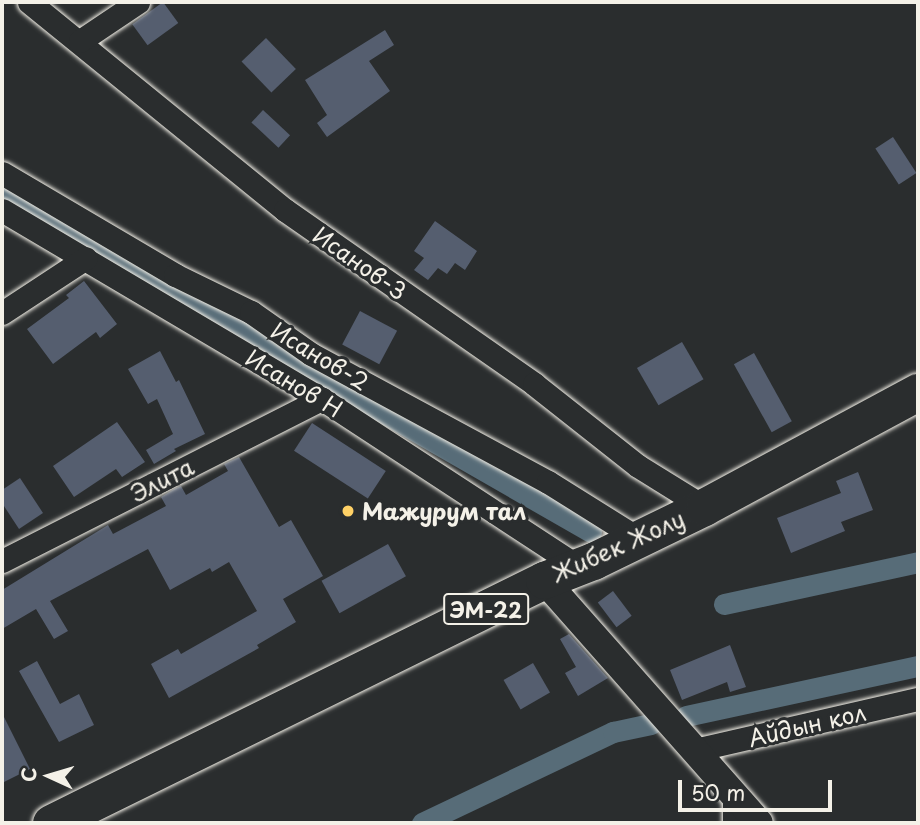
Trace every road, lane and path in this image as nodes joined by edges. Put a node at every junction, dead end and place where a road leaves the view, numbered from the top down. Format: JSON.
{"nodes":[{"id":1,"x":29,"y":2,"type":"edge"},
{"id":2,"x":138,"y":2,"type":"edge"},
{"id":3,"x":80,"y":41,"type":"junction"},
{"id":4,"x":2,"y":173,"type":"edge"},
{"id":5,"x":2,"y":210,"type":"edge"},
{"id":6,"x":86,"y":258,"type":"junction"},
{"id":7,"x":2,"y":313,"type":"edge"},
{"id":8,"x":918,"y":392,"type":"edge"},
{"id":9,"x":322,"y":399,"type":"junction"},
{"id":10,"x":704,"y":507,"type":"junction"},
{"id":11,"x":639,"y":539,"type":"junction"},
{"id":12,"x":2,"y":561,"type":"edge"},
{"id":13,"x":579,"y":567,"type":"junction"},
{"id":14,"x":544,"y":580,"type":"junction"},
{"id":15,"x":918,"y":699,"type":"edge"},
{"id":16,"x":695,"y":750,"type":"junction"},
{"id":17,"x":734,"y":795,"type":"junction"},
{"id":18,"x":51,"y":823,"type":"edge"},
{"id":19,"x":734,"y":823,"type":"edge"},
{"id":20,"x":759,"y":823,"type":"edge"}],
"edges":[{"from":1,"to":3,"type":"street","name":"Исанов-3"},
{"from":2,"to":3,"type":"street"},
{"from":3,"to":10,"type":"street","name":"Исанов-3"},
{"from":4,"to":11,"type":"street","name":"Исанов-2"},
{"from":5,"to":6,"type":"street","name":"Исанов Н"},
{"from":6,"to":7,"type":"street"},
{"from":6,"to":9,"type":"street","name":"Исанов Н"},
{"from":8,"to":10,"type":"main road","name":"Жибек Жолу","number":"ЭМ-22"},
{"from":9,"to":12,"type":"street","name":"Элита"},
{"from":9,"to":13,"type":"street","name":"Исанов Н"},
{"from":10,"to":11,"type":"main road","name":"Жибек Жолу","number":"ЭМ-22"},
{"from":11,"to":13,"type":"main road","name":"Жибек Жолу","number":"ЭМ-22"},
{"from":13,"to":14,"type":"main road","name":"Жибек Жолу","number":"ЭМ-22"},
{"from":14,"to":16,"type":"street"},
{"from":14,"to":18,"type":"main road","name":"Жибек Жолу","number":"ЭМ-22"},
{"from":15,"to":16,"type":"street","name":"Айдын кол"},
{"from":16,"to":17,"type":"street"},
{"from":17,"to":19,"type":"street"},
{"from":17,"to":20,"type":"street"}]}
